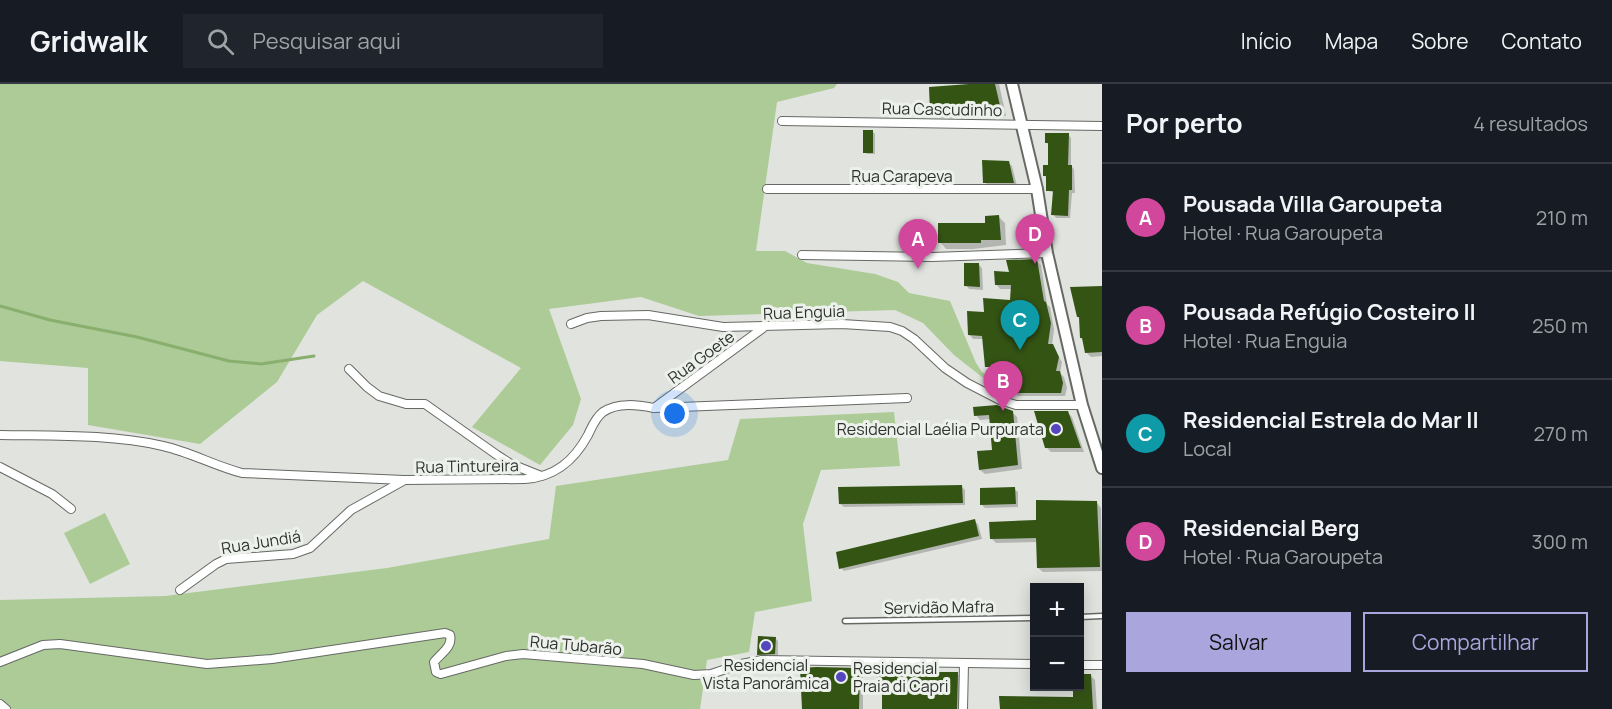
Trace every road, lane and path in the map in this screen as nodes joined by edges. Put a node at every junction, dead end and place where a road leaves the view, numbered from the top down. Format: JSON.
{"nodes":[{"id":1,"x":1012,"y":84,"type":"edge"},
{"id":2,"x":782,"y":121,"type":"dead end"},
{"id":3,"x":1022,"y":124,"type":"junction"},
{"id":4,"x":1102,"y":126,"type":"edge"},
{"id":5,"x":767,"y":189,"type":"dead end"},
{"id":6,"x":1037,"y":189,"type":"junction"},
{"id":7,"x":1047,"y":253,"type":"junction"},
{"id":8,"x":802,"y":255,"type":"dead end"},
{"id":9,"x":571,"y":324,"type":"dead end"},
{"id":10,"x":764,"y":327,"type":"junction"},
{"id":11,"x":349,"y":369,"type":"dead end"},
{"id":12,"x":907,"y":398,"type":"dead end"},
{"id":13,"x":1082,"y":405,"type":"junction"},
{"id":14,"x":654,"y":408,"type":"junction"},
{"id":15,"x":0,"y":435,"type":"edge"},
{"id":16,"x":1102,"y":468,"type":"edge"},
{"id":17,"x":2,"y":469,"type":"edge"},
{"id":18,"x":543,"y":477,"type":"junction"},
{"id":19,"x":404,"y":480,"type":"junction"},
{"id":20,"x":71,"y":509,"type":"dead end"},
{"id":21,"x":180,"y":590,"type":"dead end"},
{"id":22,"x":1102,"y":616,"type":"edge"},
{"id":23,"x":1084,"y":617,"type":"edge"},
{"id":24,"x":1030,"y":618,"type":"edge"},
{"id":25,"x":845,"y":621,"type":"dead end"},
{"id":26,"x":0,"y":662,"type":"edge"},
{"id":27,"x":964,"y":664,"type":"junction"},
{"id":28,"x":1030,"y":664,"type":"edge"},
{"id":29,"x":1084,"y":665,"type":"edge"},
{"id":30,"x":1102,"y":665,"type":"edge"},
{"id":31,"x":0,"y":704,"type":"edge"},
{"id":32,"x":6,"y":709,"type":"edge"},
{"id":33,"x":963,"y":709,"type":"edge"}],
"edges":[{"from":1,"to":3,"type":"main road"},
{"from":2,"to":3,"type":"street","name":"Rua Cascudinho"},
{"from":3,"to":4,"type":"street","name":"Rua Cascudinho"},
{"from":3,"to":6,"type":"main road"},
{"from":5,"to":6,"type":"street","name":"Rua Carapeva"},
{"from":6,"to":7,"type":"main road"},
{"from":7,"to":8,"type":"street"},
{"from":7,"to":13,"type":"main road"},
{"from":9,"to":10,"type":"street","name":"Rua Enguia"},
{"from":10,"to":13,"type":"street","name":"Rua Enguia"},
{"from":10,"to":14,"type":"street","name":"Rua Goete"},
{"from":11,"to":18,"type":"street"},
{"from":12,"to":14,"type":"street","name":"Rua Tintureira"},
{"from":13,"to":16,"type":"main road"},
{"from":14,"to":18,"type":"street","name":"Rua Tintureira"},
{"from":15,"to":19,"type":"street","name":"Rua Tintureira"},
{"from":17,"to":20,"type":"street"},
{"from":18,"to":19,"type":"street","name":"Rua Tintureira"},
{"from":19,"to":21,"type":"street","name":"Rua Jundiá"},
{"from":22,"to":23,"type":"lane"},
{"from":24,"to":25,"type":"lane","name":"Servidão Mafra"},
{"from":26,"to":27,"type":"street","name":"Rua Tubarão"},
{"from":27,"to":28,"type":"street","name":"Rua Tubarão"},
{"from":27,"to":33,"type":"street"},
{"from":29,"to":30,"type":"street"},
{"from":31,"to":32,"type":"street"}]}
